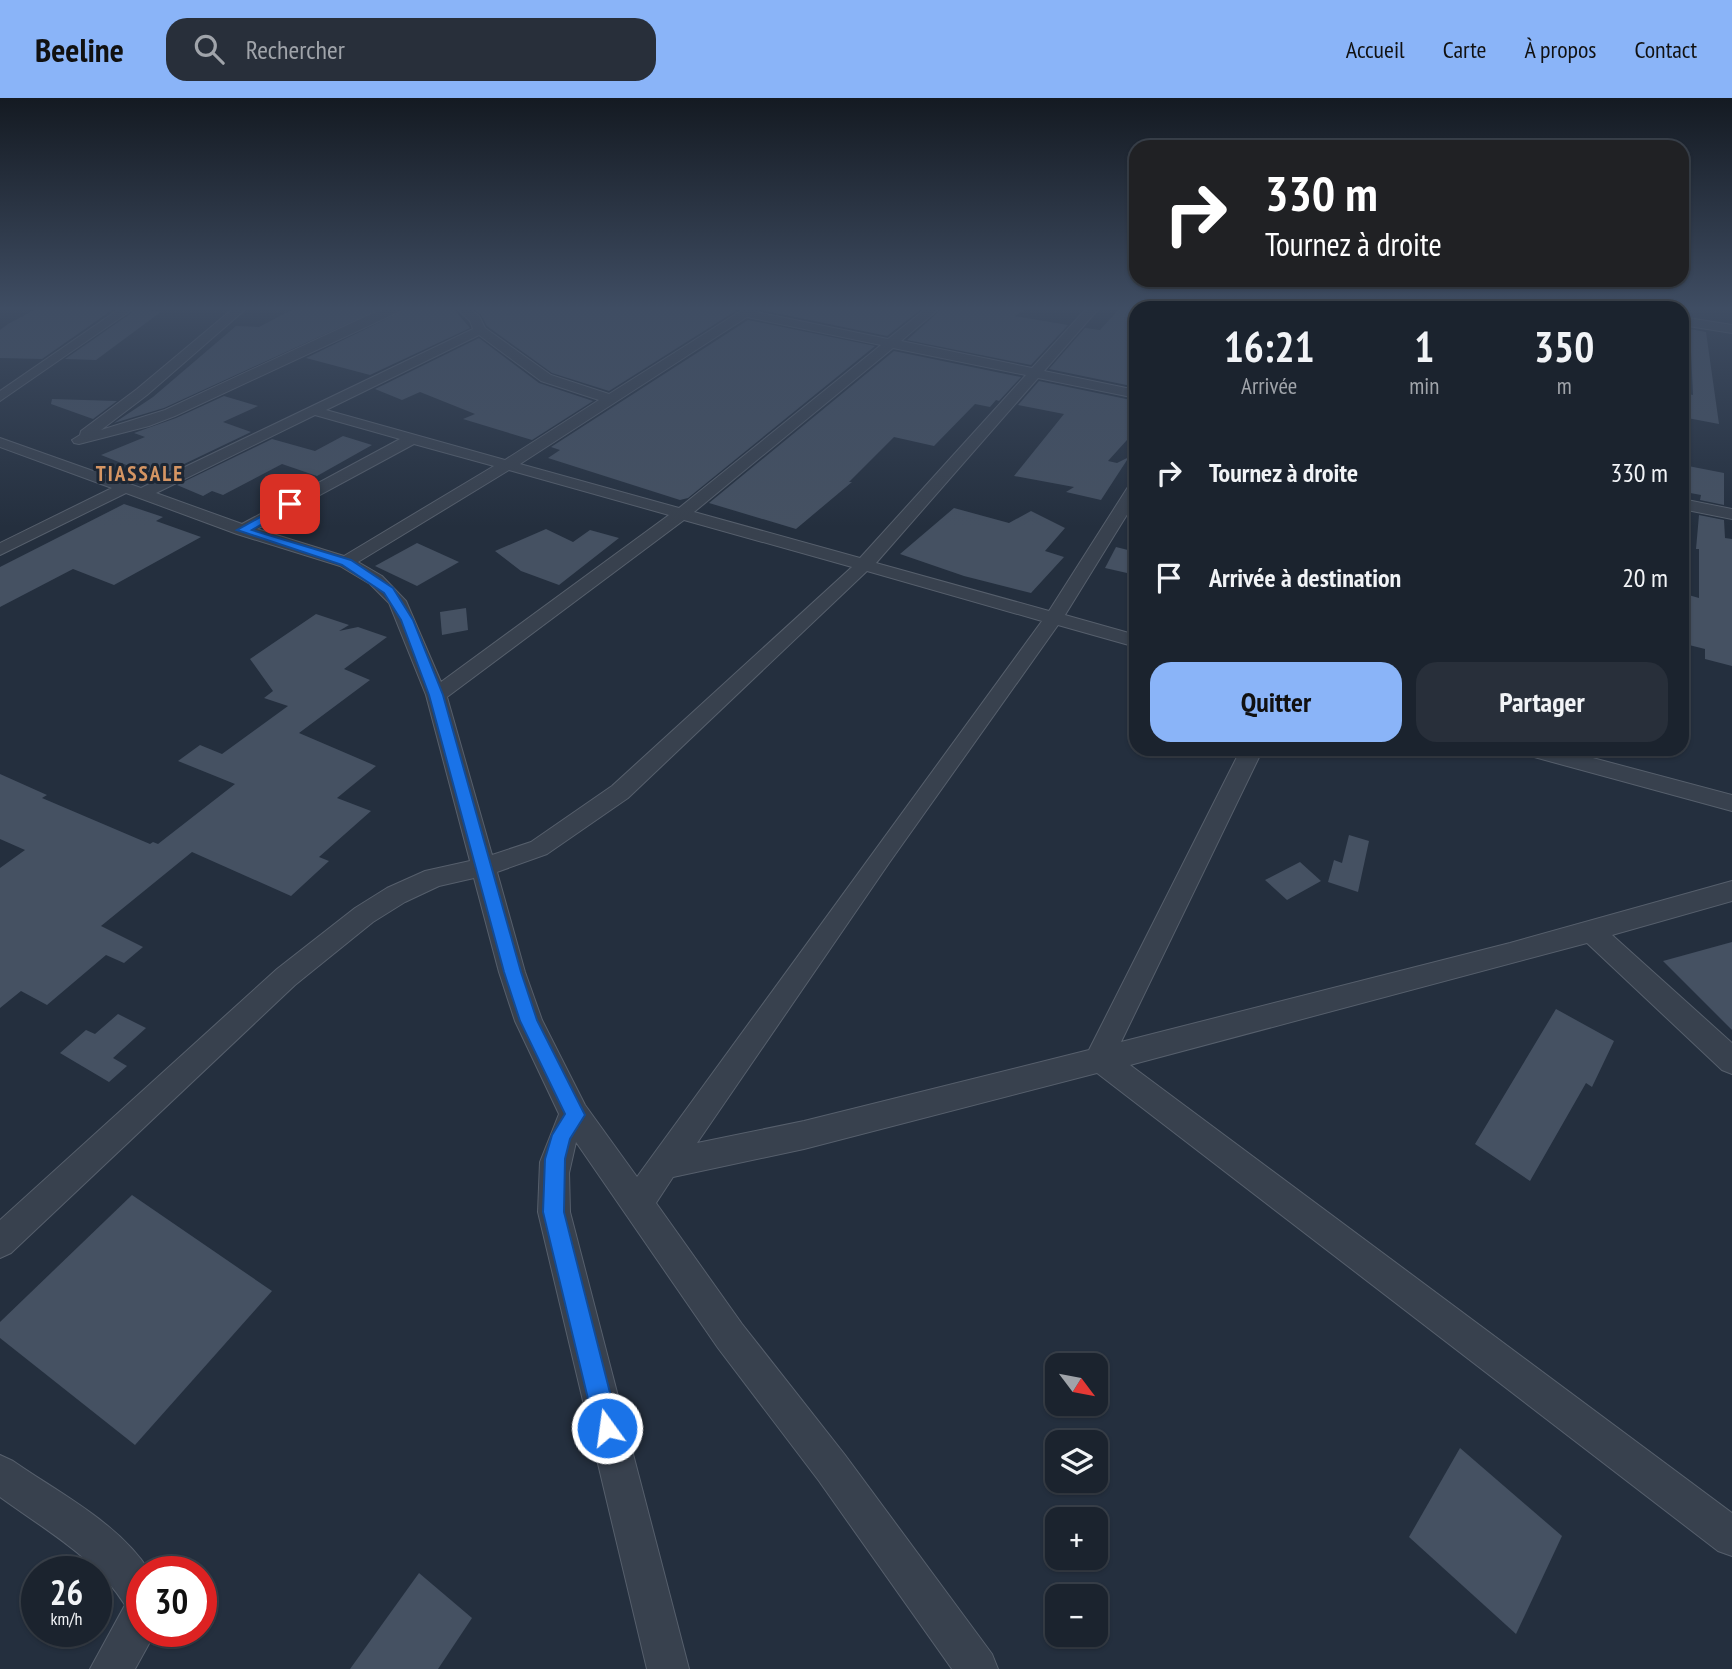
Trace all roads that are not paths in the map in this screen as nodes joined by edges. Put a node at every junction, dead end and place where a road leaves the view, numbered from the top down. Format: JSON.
{"nodes":[{"id":1,"x":24,"y":380,"type":"edge"},
{"id":2,"x":156,"y":380,"type":"edge"},
{"id":3,"x":240,"y":380,"type":"edge"},
{"id":4,"x":374,"y":380,"type":"edge"},
{"id":5,"x":552,"y":380,"type":"edge"},
{"id":6,"x":639,"y":380,"type":"edge"},
{"id":7,"x":845,"y":380,"type":"edge"},
{"id":8,"x":1027,"y":380,"type":"edge"},
{"id":9,"x":1069,"y":380,"type":"edge"},
{"id":10,"x":1129,"y":393,"type":"edge"},
{"id":11,"x":0,"y":397,"type":"edge"},
{"id":12,"x":609,"y":399,"type":"junction"},
{"id":13,"x":311,"y":410,"type":"junction"},
{"id":14,"x":410,"y":440,"type":"junction"},
{"id":15,"x":0,"y":442,"type":"edge"},
{"id":16,"x":61,"y":446,"type":"junction"},
{"id":17,"x":509,"y":464,"type":"junction"},
{"id":18,"x":133,"y":490,"type":"junction"},
{"id":19,"x":1129,"y":498,"type":"edge"},
{"id":20,"x":1689,"y":505,"type":"edge"},
{"id":21,"x":683,"y":513,"type":"junction"},
{"id":22,"x":1732,"y":514,"type":"edge"},
{"id":23,"x":243,"y":530,"type":"junction"},
{"id":24,"x":0,"y":550,"type":"edge"},
{"id":25,"x":346,"y":562,"type":"junction"},
{"id":26,"x":865,"y":564,"type":"junction"},
{"id":27,"x":1054,"y":618,"type":"junction"},
{"id":28,"x":1129,"y":639,"type":"edge"},
{"id":29,"x":436,"y":695,"type":"junction"},
{"id":30,"x":1249,"y":756,"type":"edge"},
{"id":31,"x":1557,"y":756,"type":"edge"},
{"id":32,"x":1732,"y":803,"type":"edge"},
{"id":33,"x":485,"y":867,"type":"junction"},
{"id":34,"x":1732,"y":891,"type":"edge"},
{"id":35,"x":1591,"y":931,"type":"junction"},
{"id":36,"x":1099,"y":1058,"type":"junction"},
{"id":37,"x":1732,"y":1060,"type":"edge"},
{"id":38,"x":575,"y":1115,"type":"junction"},
{"id":39,"x":667,"y":1164,"type":"junction"},
{"id":40,"x":636,"y":1203,"type":"junction"},
{"id":41,"x":0,"y":1242,"type":"edge"},
{"id":42,"x":0,"y":1474,"type":"edge"},
{"id":43,"x":1732,"y":1537,"type":"edge"},
{"id":44,"x":126,"y":1569,"type":"edge"},
{"id":45,"x":126,"y":1646,"type":"edge"},
{"id":46,"x":111,"y":1669,"type":"edge"},
{"id":47,"x":668,"y":1669,"type":"edge"},
{"id":48,"x":977,"y":1669,"type":"edge"}],
"edges":[{"from":1,"to":11,"type":"street"},
{"from":2,"to":16,"type":"street"},
{"from":3,"to":16,"type":"street"},
{"from":4,"to":13,"type":"street"},
{"from":5,"to":12,"type":"street"},
{"from":6,"to":12,"type":"street"},
{"from":7,"to":21,"type":"street"},
{"from":8,"to":26,"type":"street"},
{"from":9,"to":10,"type":"street"},
{"from":12,"to":17,"type":"street"},
{"from":13,"to":14,"type":"street"},
{"from":13,"to":18,"type":"street"},
{"from":14,"to":17,"type":"street"},
{"from":14,"to":23,"type":"street"},
{"from":15,"to":16,"type":"street"},
{"from":16,"to":18,"type":"street"},
{"from":17,"to":21,"type":"street"},
{"from":17,"to":25,"type":"street"},
{"from":18,"to":23,"type":"street"},
{"from":18,"to":24,"type":"street"},
{"from":19,"to":27,"type":"street"},
{"from":20,"to":22,"type":"street"},
{"from":21,"to":26,"type":"street"},
{"from":21,"to":29,"type":"street"},
{"from":23,"to":25,"type":"street"},
{"from":25,"to":29,"type":"street"},
{"from":26,"to":27,"type":"street"},
{"from":26,"to":33,"type":"street"},
{"from":27,"to":28,"type":"street"},
{"from":27,"to":39,"type":"street"},
{"from":29,"to":33,"type":"street"},
{"from":30,"to":36,"type":"street"},
{"from":31,"to":32,"type":"street"},
{"from":33,"to":38,"type":"street"},
{"from":33,"to":41,"type":"street"},
{"from":34,"to":35,"type":"street"},
{"from":35,"to":36,"type":"street"},
{"from":35,"to":37,"type":"street"},
{"from":36,"to":39,"type":"street"},
{"from":36,"to":43,"type":"street"},
{"from":38,"to":40,"type":"street"},
{"from":38,"to":47,"type":"street"},
{"from":39,"to":40,"type":"street"},
{"from":40,"to":48,"type":"street"},
{"from":42,"to":44,"type":"street"},
{"from":45,"to":46,"type":"street"}]}
